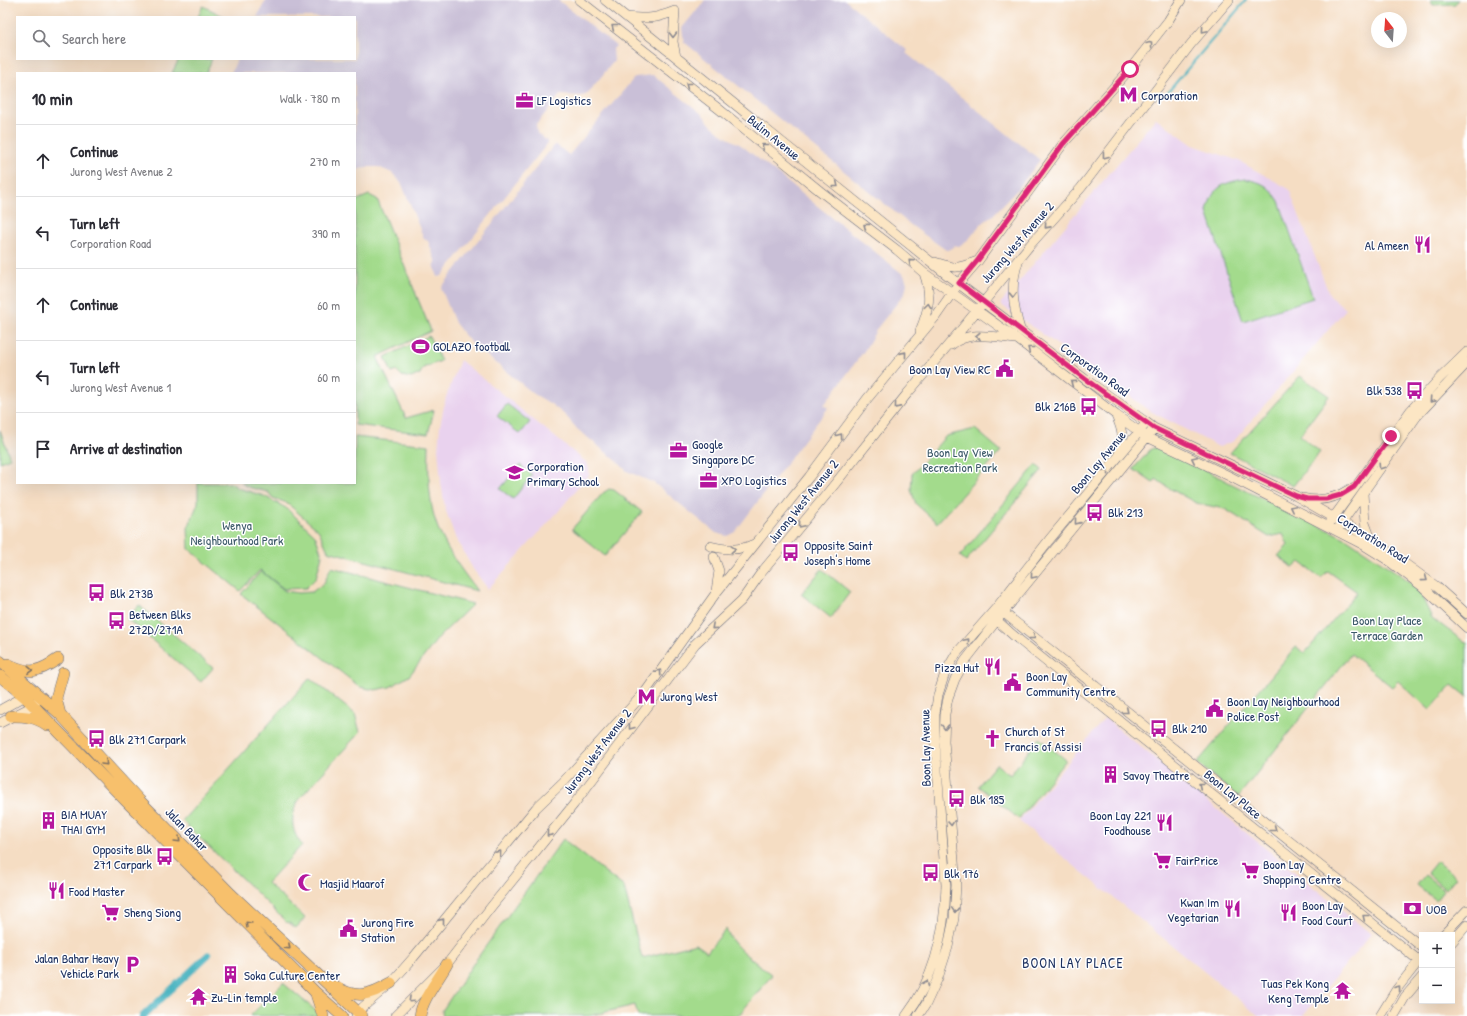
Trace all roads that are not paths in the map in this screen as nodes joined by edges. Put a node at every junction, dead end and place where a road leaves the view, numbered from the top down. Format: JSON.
{"nodes":[{"id":1,"x":579,"y":0,"type":"edge"},
{"id":2,"x":605,"y":0,"type":"edge"},
{"id":3,"x":1181,"y":0,"type":"edge"},
{"id":4,"x":1229,"y":0,"type":"edge"},
{"id":5,"x":626,"y":17,"type":"junction"},
{"id":6,"x":676,"y":57,"type":"junction"},
{"id":7,"x":930,"y":260,"type":"junction"},
{"id":8,"x":978,"y":260,"type":"junction"},
{"id":9,"x":1019,"y":260,"type":"junction"},
{"id":10,"x":924,"y":274,"type":"junction"},
{"id":11,"x":959,"y":283,"type":"junction"},
{"id":12,"x":952,"y":293,"type":"junction"},
{"id":13,"x":984,"y":301,"type":"junction"},
{"id":14,"x":977,"y":310,"type":"junction"},
{"id":15,"x":1020,"y":329,"type":"junction"},
{"id":16,"x":918,"y":338,"type":"junction"},
{"id":17,"x":1017,"y":339,"type":"junction"},
{"id":18,"x":1467,"y":352,"type":"edge"},
{"id":19,"x":942,"y":353,"type":"junction"},
{"id":20,"x":1467,"y":363,"type":"edge"},
{"id":21,"x":1116,"y":415,"type":"junction"},
{"id":22,"x":1146,"y":422,"type":"junction"},
{"id":23,"x":1154,"y":428,"type":"junction"},
{"id":24,"x":1144,"y":435,"type":"junction"},
{"id":25,"x":1118,"y":457,"type":"junction"},
{"id":26,"x":1354,"y":487,"type":"junction"},
{"id":27,"x":1363,"y":493,"type":"junction"},
{"id":28,"x":1296,"y":496,"type":"junction"},
{"id":29,"x":1333,"y":517,"type":"junction"},
{"id":30,"x":1328,"y":525,"type":"junction"},
{"id":31,"x":1340,"y":526,"type":"junction"},
{"id":32,"x":1371,"y":539,"type":"junction"},
{"id":33,"x":755,"y":543,"type":"junction"},
{"id":34,"x":710,"y":546,"type":"dead end"},
{"id":35,"x":714,"y":557,"type":"dead end"},
{"id":36,"x":716,"y":593,"type":"junction"},
{"id":37,"x":1000,"y":610,"type":"junction"},
{"id":38,"x":1467,"y":614,"type":"edge"},
{"id":39,"x":994,"y":617,"type":"junction"},
{"id":40,"x":1467,"y":628,"type":"edge"},
{"id":41,"x":58,"y":658,"type":"dead end"},
{"id":42,"x":0,"y":661,"type":"edge"},
{"id":43,"x":63,"y":673,"type":"dead end"},
{"id":44,"x":0,"y":676,"type":"edge"},
{"id":45,"x":33,"y":695,"type":"junction"},
{"id":46,"x":33,"y":706,"type":"junction"},
{"id":47,"x":0,"y":710,"type":"edge"},
{"id":48,"x":60,"y":714,"type":"junction"},
{"id":49,"x":11,"y":716,"type":"junction"},
{"id":50,"x":0,"y":722,"type":"edge"},
{"id":51,"x":62,"y":736,"type":"junction"},
{"id":52,"x":128,"y":788,"type":"junction"},
{"id":53,"x":125,"y":800,"type":"junction"},
{"id":54,"x":1248,"y":809,"type":"junction"},
{"id":55,"x":1240,"y":817,"type":"junction"},
{"id":56,"x":1467,"y":910,"type":"edge"},
{"id":57,"x":1394,"y":924,"type":"junction"},
{"id":58,"x":1467,"y":925,"type":"edge"},
{"id":59,"x":1446,"y":932,"type":"edge"},
{"id":60,"x":1387,"y":934,"type":"junction"},
{"id":61,"x":1455,"y":939,"type":"edge"},
{"id":62,"x":1419,"y":944,"type":"edge"},
{"id":63,"x":1419,"y":958,"type":"edge"},
{"id":64,"x":1419,"y":962,"type":"edge"},
{"id":65,"x":448,"y":964,"type":"junction"},
{"id":66,"x":313,"y":971,"type":"junction"},
{"id":67,"x":1419,"y":981,"type":"edge"},
{"id":68,"x":391,"y":983,"type":"junction"},
{"id":69,"x":315,"y":992,"type":"junction"},
{"id":70,"x":359,"y":1015,"type":"edge"},
{"id":71,"x":323,"y":1016,"type":"edge"},
{"id":72,"x":342,"y":1016,"type":"edge"},
{"id":73,"x":395,"y":1016,"type":"edge"},
{"id":74,"x":420,"y":1016,"type":"edge"},
{"id":75,"x":906,"y":1016,"type":"edge"},
{"id":76,"x":918,"y":1016,"type":"edge"},
{"id":77,"x":1380,"y":1016,"type":"edge"},
{"id":78,"x":1394,"y":1016,"type":"edge"}],
"edges":[{"from":10,"to":1,"type":"main road","name":"Bulim Avenue","one_way":true},
{"from":2,"to":5,"type":"main road","name":"Bulim Avenue"},
{"from":8,"to":3,"type":"main road","name":"Jurong West Avenue 2","one_way":true},
{"from":4,"to":9,"type":"main road","name":"Jurong West Avenue 2","one_way":true},
{"from":5,"to":6,"type":"main road","name":"Bulim Avenue"},
{"from":5,"to":6,"type":"main road","one_way":true},
{"from":6,"to":7,"type":"main road","name":"Bulim Avenue","one_way":true},
{"from":7,"to":8,"type":"main road"},
{"from":7,"to":11,"type":"main road","name":"Bulim Avenue"},
{"from":8,"to":11,"type":"main road","name":"Jurong West Avenue 2"},
{"from":9,"to":13,"type":"main road","name":"Jurong West Avenue 2"},
{"from":9,"to":15,"type":"main road","one_way":true},
{"from":10,"to":12,"type":"main road","name":"Bulim Avenue"},
{"from":16,"to":10,"type":"main road","one_way":true},
{"from":11,"to":12,"type":"main road","name":"Jurong West Avenue 2"},
{"from":11,"to":13,"type":"main road","name":"Corporation Road"},
{"from":12,"to":14,"type":"main road","name":"Corporation Road"},
{"from":12,"to":16,"type":"main road","name":"Jurong West Avenue 2"},
{"from":13,"to":14,"type":"main road","name":"Jurong West Avenue 2"},
{"from":13,"to":15,"type":"main road","name":"Corporation Road"},
{"from":14,"to":17,"type":"main road","name":"Corporation Road"},
{"from":14,"to":19,"type":"main road","name":"Jurong West Avenue 2"},
{"from":15,"to":22,"type":"main road","name":"Corporation Road"},
{"from":33,"to":16,"type":"main road","name":"Jurong West Avenue 2","one_way":true},
{"from":17,"to":19,"type":"main road","one_way":true},
{"from":21,"to":17,"type":"main road","name":"Corporation Road","one_way":true},
{"from":18,"to":26,"type":"main road"},
{"from":19,"to":65,"type":"main road","name":"Jurong West Avenue 2","one_way":true},
{"from":20,"to":27,"type":"main road","one_way":true},
{"from":21,"to":24,"type":"main road","name":"Corporation Road"},
{"from":21,"to":25,"type":"main road"},
{"from":22,"to":23,"type":"main road","name":"Corporation Road"},
{"from":22,"to":24,"type":"main road","name":"Boon Lay Avenue"},
{"from":23,"to":24,"type":"main road","name":"Boon Lay Avenue"},
{"from":23,"to":28,"type":"main road","name":"Corporation Road"},
{"from":24,"to":25,"type":"main road","name":"Boon Lay Avenue"},
{"from":30,"to":24,"type":"main road","name":"Corporation Road","one_way":true},
{"from":24,"to":37,"type":"main road","name":"Boon Lay Avenue","one_way":true},
{"from":37,"to":25,"type":"main road","name":"Boon Lay Avenue","one_way":true},
{"from":26,"to":28,"type":"main road"},
{"from":26,"to":29,"type":"main road"},
{"from":27,"to":31,"type":"main road"},
{"from":27,"to":32,"type":"main road"},
{"from":28,"to":29,"type":"main road","name":"Corporation Road"},
{"from":29,"to":30,"type":"main road"},
{"from":29,"to":31,"type":"main road","name":"Corporation Road"},
{"from":30,"to":31,"type":"main road","name":"Corporation Road"},
{"from":31,"to":32,"type":"main road","name":"Corporation Road"},
{"from":31,"to":40,"type":"main road","name":"Corporation Road"},
{"from":32,"to":38,"type":"main road","name":"Corporation Road","one_way":true},
{"from":34,"to":33,"type":"main road","one_way":true},
{"from":33,"to":36,"type":"main road","name":"Jurong West Avenue 2"},
{"from":35,"to":36,"type":"main road"},
{"from":68,"to":36,"type":"main road","name":"Jurong West Avenue 2","one_way":true},
{"from":37,"to":39,"type":"main road","name":"Boon Lay Avenue"},
{"from":37,"to":54,"type":"main road","name":"Boon Lay Place","one_way":true},
{"from":55,"to":39,"type":"main road","name":"Boon Lay Place","one_way":true},
{"from":75,"to":39,"type":"main road","name":"Boon Lay Avenue","one_way":true},
{"from":39,"to":76,"type":"main road","name":"Boon Lay Avenue","one_way":true},
{"from":42,"to":41,"type":"main road","one_way":true},
{"from":42,"to":45,"type":"main road","name":"Jalan Bahar"},
{"from":43,"to":48,"type":"main road"},
{"from":44,"to":45,"type":"main road","name":"Jalan Bahar"},
{"from":45,"to":46,"type":"main road","name":"Jalan Bahar"},
{"from":45,"to":47,"type":"main road"},
{"from":45,"to":48,"type":"main road","name":"Jalan Bahar"},
{"from":46,"to":49,"type":"main road"},
{"from":46,"to":51,"type":"main road","name":"Jalan Bahar"},
{"from":48,"to":52,"type":"main road","name":"Jalan Bahar","one_way":true},
{"from":49,"to":50,"type":"main road"},
{"from":49,"to":51,"type":"main road"},
{"from":51,"to":53,"type":"main road","name":"Jalan Bahar"},
{"from":52,"to":53,"type":"main road"},
{"from":52,"to":66,"type":"main road","name":"Jalan Bahar","one_way":true},
{"from":69,"to":53,"type":"main road","name":"Jalan Bahar","one_way":true},
{"from":54,"to":55,"type":"main road"},
{"from":54,"to":57,"type":"main road","name":"Boon Lay Place","one_way":true},
{"from":60,"to":55,"type":"main road","name":"Boon Lay Place","one_way":true},
{"from":56,"to":59,"type":"main road"},
{"from":57,"to":60,"type":"main road"},
{"from":57,"to":62,"type":"main road","name":"Boon Lay Place"},
{"from":58,"to":61,"type":"main road"},
{"from":60,"to":63,"type":"main road","name":"Boon Lay Place"},
{"from":77,"to":64,"type":"main road","one_way":true},
{"from":65,"to":73,"type":"main road","name":"Jurong West Avenue 2","one_way":true},
{"from":65,"to":74,"type":"main road"},
{"from":66,"to":68,"type":"main road"},
{"from":66,"to":70,"type":"main road","name":"Jalan Bahar"},
{"from":67,"to":78,"type":"main road"},
{"from":68,"to":70,"type":"main road","name":"Jurong West Avenue 2"},
{"from":69,"to":71,"type":"main road"},
{"from":69,"to":72,"type":"main road","name":"Jalan Bahar"}]}
